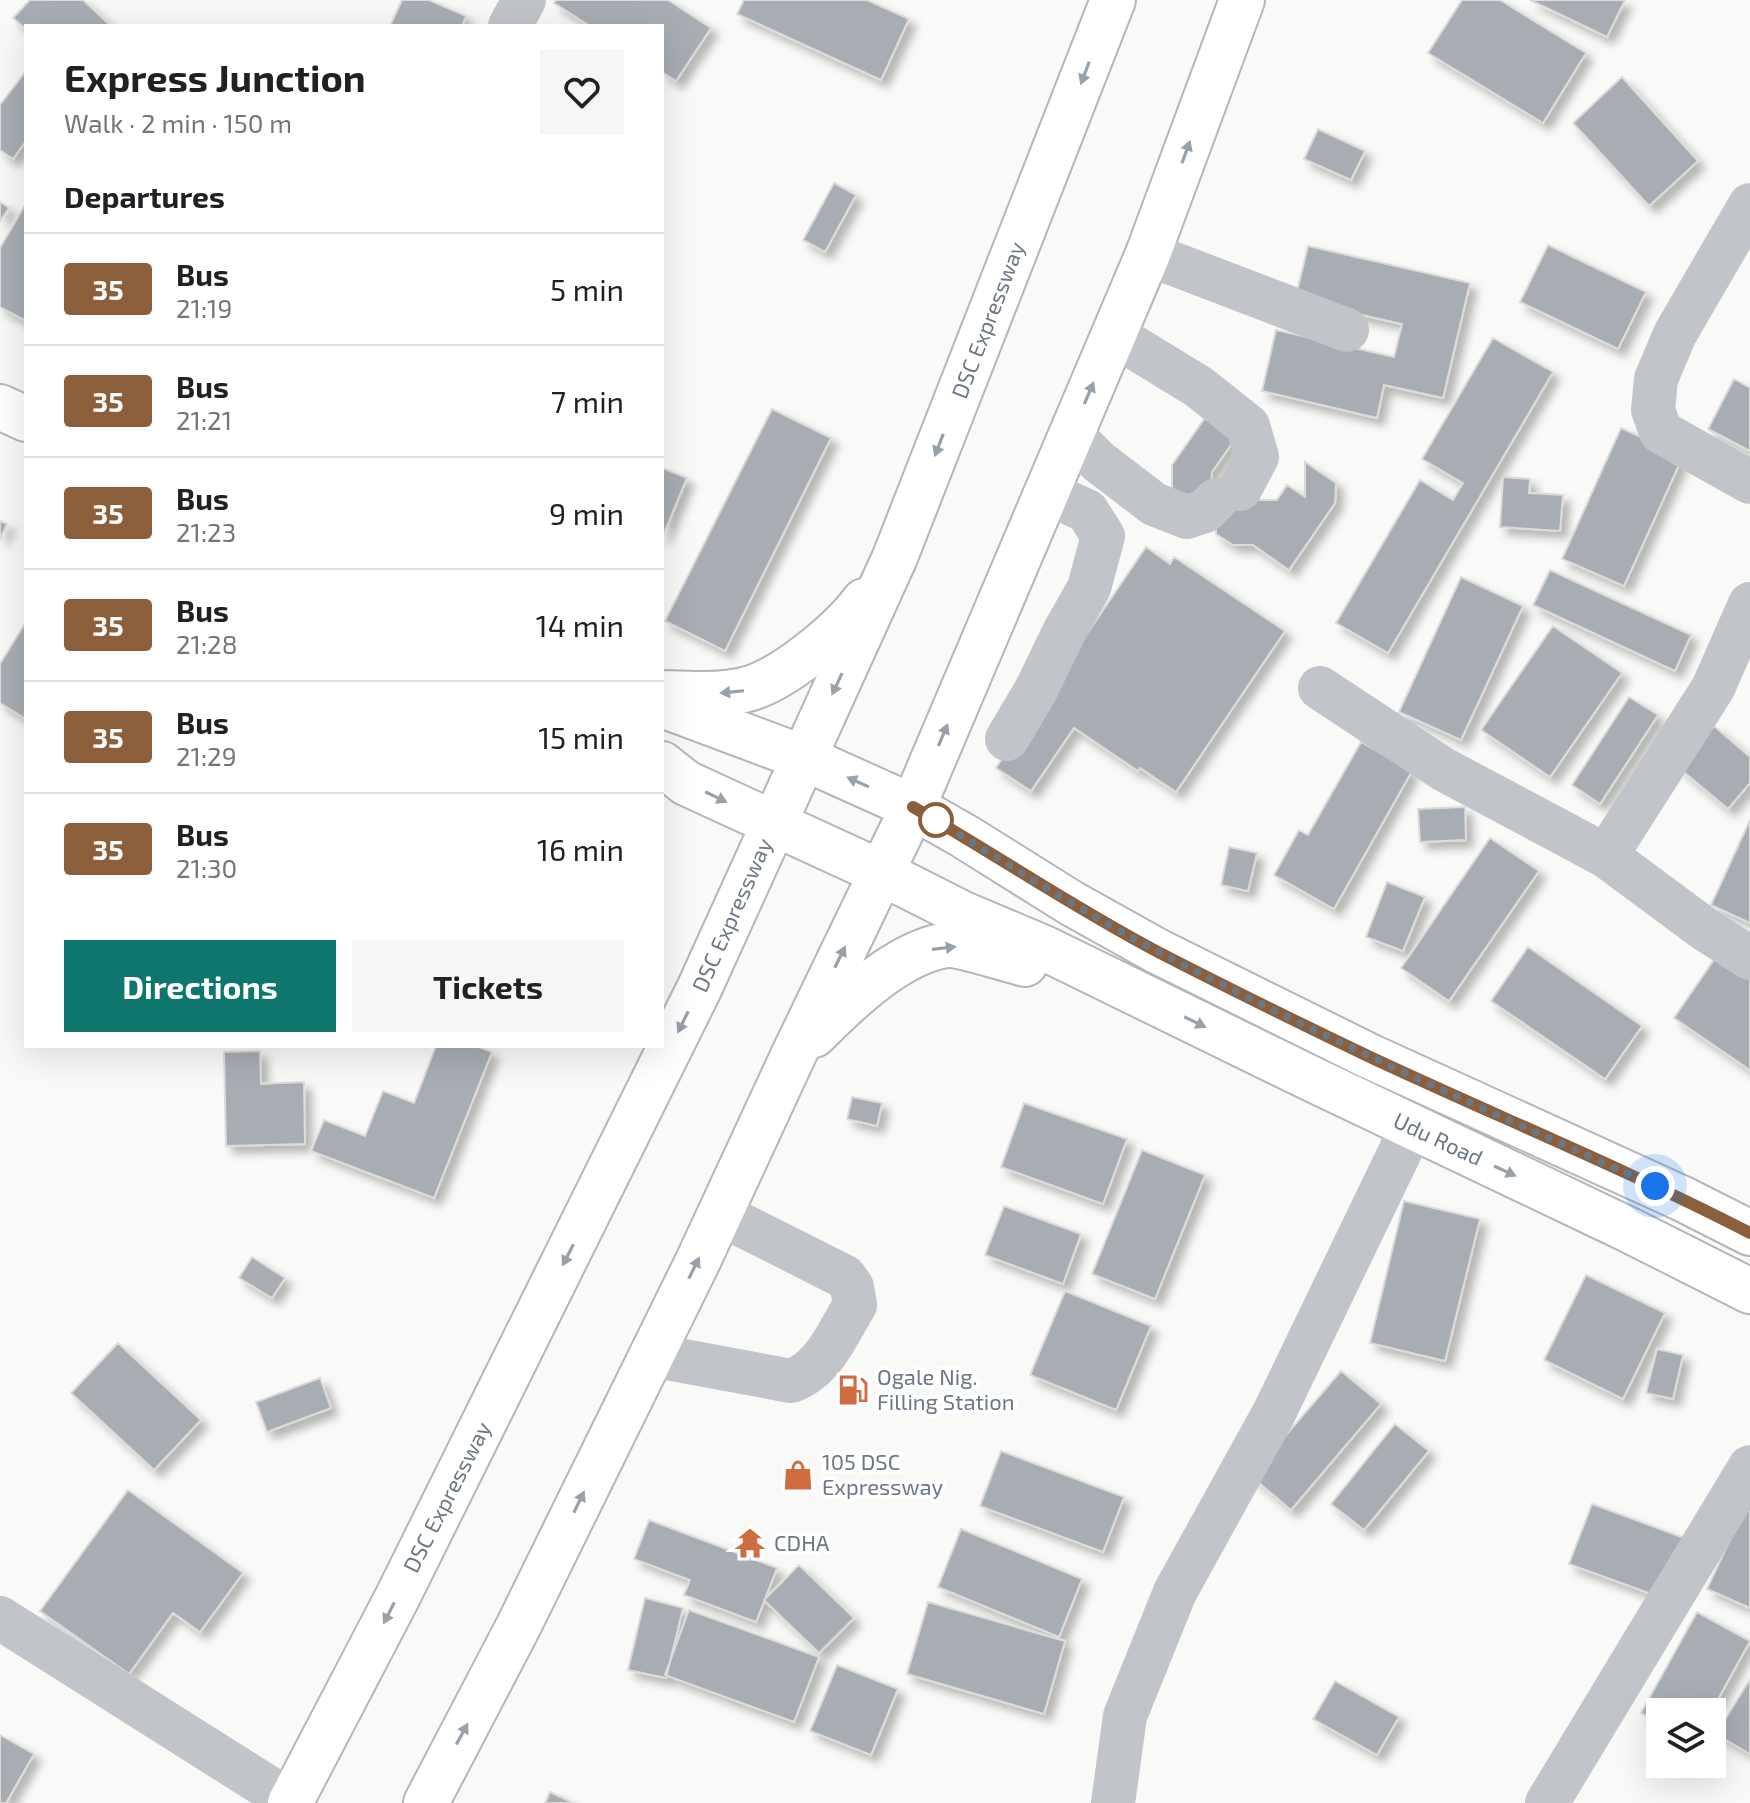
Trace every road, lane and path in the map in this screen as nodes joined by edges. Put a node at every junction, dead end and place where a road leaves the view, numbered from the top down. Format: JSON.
{"nodes":[{"id":1,"x":524,"y":0,"type":"edge"},
{"id":2,"x":1113,"y":0,"type":"edge"},
{"id":3,"x":1242,"y":0,"type":"edge"},
{"id":4,"x":511,"y":24,"type":"edge"},
{"id":5,"x":1750,"y":205,"type":"edge"},
{"id":6,"x":1148,"y":254,"type":"junction"},
{"id":7,"x":1347,"y":330,"type":"dead end"},
{"id":8,"x":1114,"y":335,"type":"junction"},
{"id":9,"x":0,"y":407,"type":"edge"},
{"id":10,"x":24,"y":418,"type":"edge"},
{"id":11,"x":1071,"y":434,"type":"junction"},
{"id":12,"x":1750,"y":482,"type":"edge"},
{"id":13,"x":1047,"y":493,"type":"junction"},
{"id":14,"x":895,"y":557,"type":"junction"},
{"id":15,"x":1750,"y":604,"type":"edge"},
{"id":16,"x":1320,"y":688,"type":"dead end"},
{"id":17,"x":664,"y":693,"type":"edge"},
{"id":18,"x":664,"y":706,"type":"edge"},
{"id":19,"x":1007,"y":739,"type":"dead end"},
{"id":20,"x":804,"y":758,"type":"junction"},
{"id":21,"x":664,"y":766,"type":"edge"},
{"id":22,"x":913,"y":807,"type":"junction"},
{"id":23,"x":773,"y":824,"type":"junction"},
{"id":24,"x":1606,"y":856,"type":"junction"},
{"id":25,"x":882,"y":873,"type":"junction"},
{"id":26,"x":1750,"y":958,"type":"edge"},
{"id":27,"x":1125,"y":988,"type":"junction"},
{"id":28,"x":793,"y":1056,"type":"junction"},
{"id":29,"x":1412,"y":1127,"type":"junction"},
{"id":30,"x":720,"y":1214,"type":"junction"},
{"id":31,"x":1750,"y":1233,"type":"edge"},
{"id":32,"x":1750,"y":1291,"type":"edge"},
{"id":33,"x":651,"y":1355,"type":"junction"},
{"id":34,"x":1750,"y":1467,"type":"edge"},
{"id":35,"x":0,"y":1618,"type":"edge"},
{"id":36,"x":291,"y":1802,"type":"edge"},
{"id":37,"x":426,"y":1803,"type":"edge"},
{"id":38,"x":1113,"y":1803,"type":"edge"},
{"id":39,"x":1547,"y":1803,"type":"edge"}],
"edges":[{"from":1,"to":4,"type":"street"},
{"from":2,"to":14,"type":"main road","name":"DSC Expressway","one_way":true},
{"from":6,"to":3,"type":"main road","one_way":true},
{"from":5,"to":12,"type":"street"},
{"from":6,"to":7,"type":"street"},
{"from":6,"to":8,"type":"main road"},
{"from":11,"to":8,"type":"main road","one_way":true},
{"from":8,"to":11,"type":"street"},
{"from":9,"to":10,"type":"main road"},
{"from":11,"to":13,"type":"main road"},
{"from":13,"to":19,"type":"street"},
{"from":22,"to":13,"type":"main road","one_way":true},
{"from":14,"to":17,"type":"main road","one_way":true},
{"from":14,"to":20,"type":"main road","name":"DSC Expressway","one_way":true},
{"from":15,"to":24,"type":"street"},
{"from":16,"to":24,"type":"street"},
{"from":18,"to":20,"type":"main road"},
{"from":22,"to":20,"type":"main road","one_way":true},
{"from":20,"to":23,"type":"main road","name":"DSC Expressway"},
{"from":21,"to":23,"type":"main road","one_way":true},
{"from":22,"to":25,"type":"main road"},
{"from":22,"to":31,"type":"main road"},
{"from":23,"to":25,"type":"main road"},
{"from":23,"to":36,"type":"main road","name":"DSC Expressway","one_way":true},
{"from":24,"to":26,"type":"street"},
{"from":25,"to":27,"type":"main road"},
{"from":28,"to":25,"type":"main road","one_way":true},
{"from":28,"to":27,"type":"main road","one_way":true},
{"from":27,"to":29,"type":"main road","name":"Udu Road","one_way":true},
{"from":28,"to":30,"type":"main road"},
{"from":29,"to":32,"type":"main road","name":"Udu Road","one_way":true},
{"from":29,"to":38,"type":"street"},
{"from":33,"to":30,"type":"main road","one_way":true},
{"from":30,"to":33,"type":"street"},
{"from":37,"to":33,"type":"main road","one_way":true},
{"from":34,"to":39,"type":"street"},
{"from":35,"to":36,"type":"street"}]}
